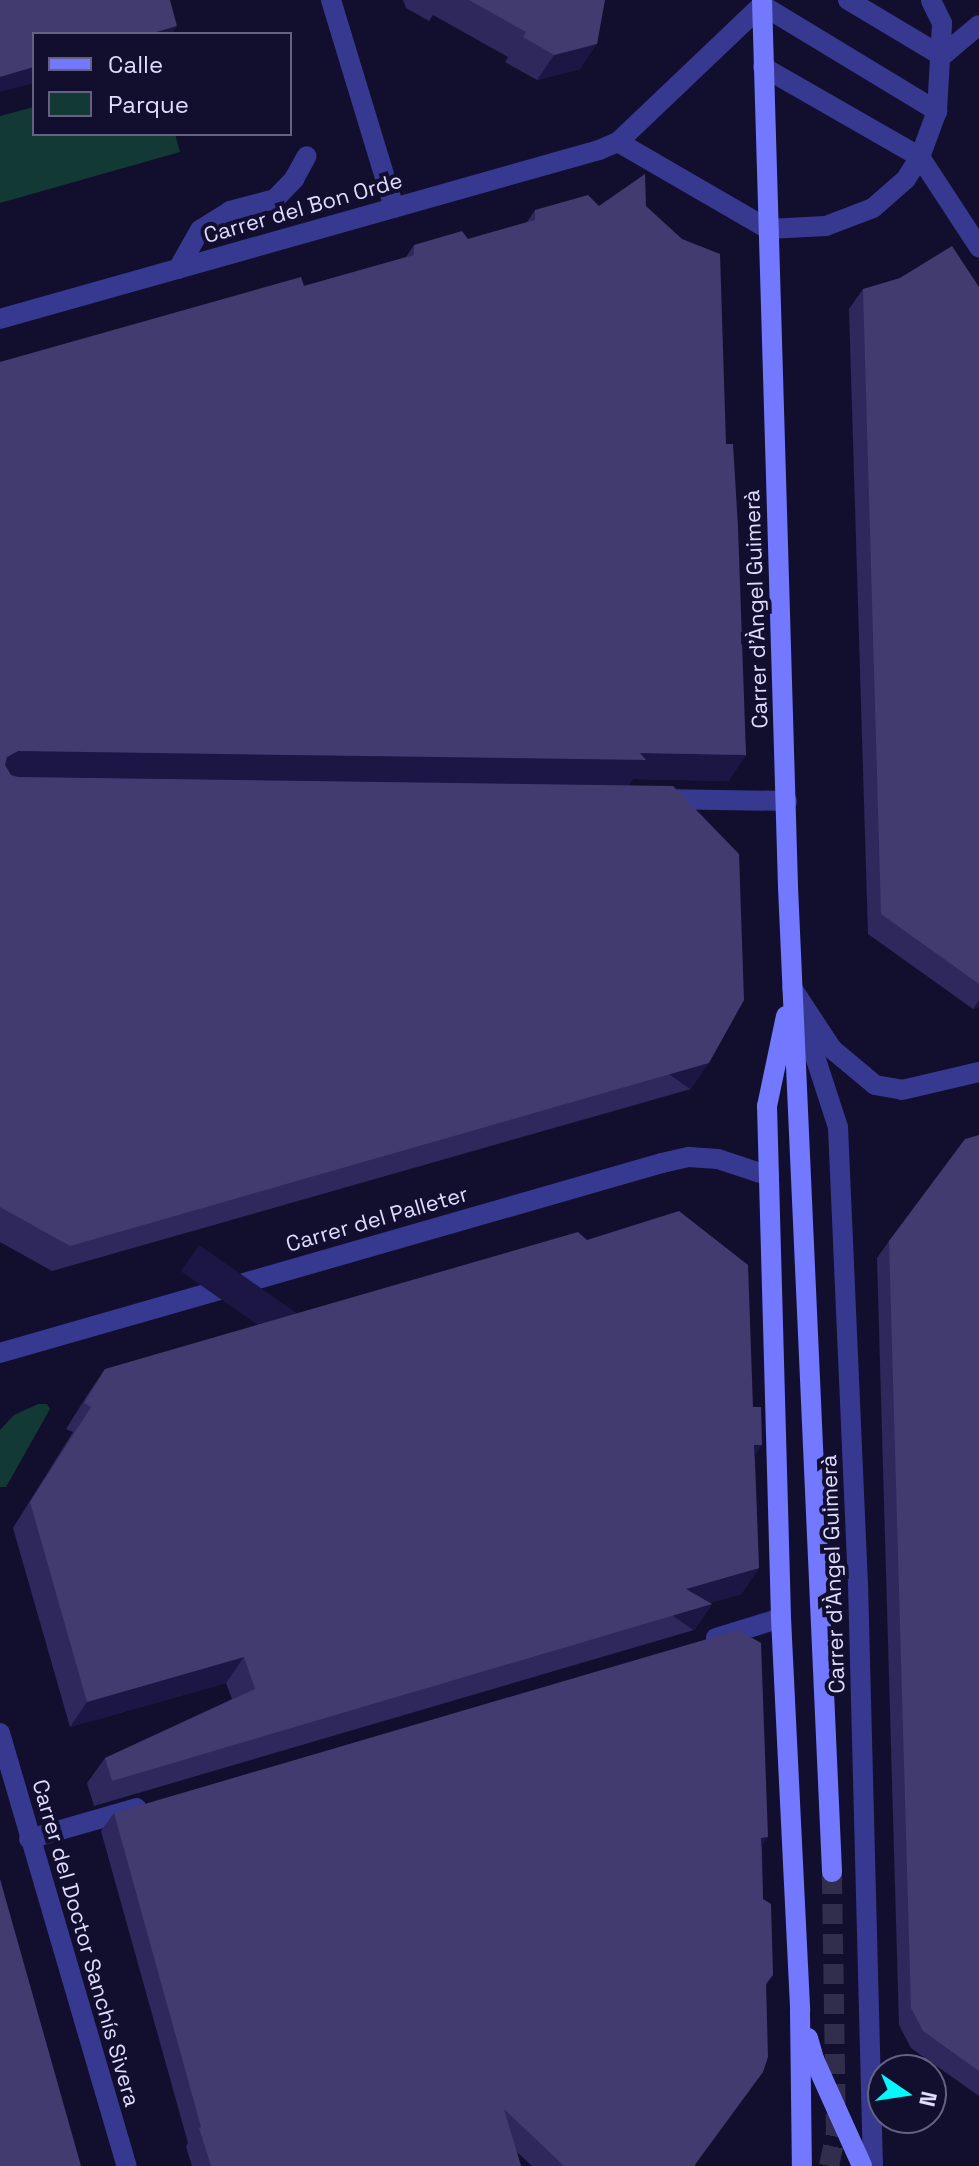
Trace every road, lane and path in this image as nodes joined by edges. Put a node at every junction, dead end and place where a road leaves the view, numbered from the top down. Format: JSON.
{"nodes":[{"id":1,"x":331,"y":0,"type":"edge"},
{"id":2,"x":848,"y":0,"type":"edge"},
{"id":3,"x":931,"y":0,"type":"edge"},
{"id":4,"x":762,"y":2,"type":"edge"},
{"id":5,"x":979,"y":25,"type":"edge"},
{"id":6,"x":942,"y":56,"type":"junction"},
{"id":7,"x":763,"y":67,"type":"junction"},
{"id":8,"x":937,"y":111,"type":"junction"},
{"id":9,"x":618,"y":142,"type":"junction"},
{"id":10,"x":307,"y":156,"type":"dead end"},
{"id":11,"x":920,"y":157,"type":"junction"},
{"id":12,"x":394,"y":208,"type":"junction"},
{"id":13,"x":768,"y":229,"type":"junction"},
{"id":14,"x":979,"y":247,"type":"edge"},
{"id":15,"x":178,"y":269,"type":"junction"},
{"id":16,"x":0,"y":319,"type":"edge"},
{"id":17,"x":638,"y":799,"type":"edge"},
{"id":18,"x":787,"y":801,"type":"junction"},
{"id":19,"x":792,"y":988,"type":"junction"},
{"id":20,"x":979,"y":1072,"type":"edge"},
{"id":21,"x":769,"y":1176,"type":"junction"},
{"id":22,"x":0,"y":1353,"type":"edge"},
{"id":23,"x":781,"y":1618,"type":"junction"},
{"id":24,"x":702,"y":1642,"type":"edge"},
{"id":25,"x":0,"y":1733,"type":"edge"},
{"id":26,"x":151,"y":1804,"type":"edge"},
{"id":27,"x":29,"y":1839,"type":"junction"},
{"id":28,"x":832,"y":1872,"type":"tunnel mouth"},
{"id":29,"x":800,"y":2011,"type":"junction"},
{"id":30,"x":127,"y":2166,"type":"edge"},
{"id":31,"x":802,"y":2166,"type":"edge"},
{"id":32,"x":862,"y":2166,"type":"edge"},
{"id":33,"x":873,"y":2166,"type":"edge"}],
"edges":[{"from":1,"to":12,"type":"street"},
{"from":2,"to":6,"type":"street"},
{"from":3,"to":6,"type":"street"},
{"from":4,"to":7,"type":"main road","name":"Carrer d'Àngel Guimerà"},
{"from":4,"to":8,"type":"street"},
{"from":4,"to":9,"type":"street"},
{"from":5,"to":6,"type":"street"},
{"from":6,"to":8,"type":"street"},
{"from":7,"to":11,"type":"street"},
{"from":7,"to":13,"type":"main road","name":"Carrer d'Àngel Guimerà"},
{"from":8,"to":11,"type":"street"},
{"from":9,"to":12,"type":"street","name":"Carrer del Bon Orde"},
{"from":9,"to":13,"type":"street"},
{"from":10,"to":15,"type":"street"},
{"from":11,"to":13,"type":"street"},
{"from":11,"to":14,"type":"street"},
{"from":12,"to":15,"type":"street","name":"Carrer del Bon Orde"},
{"from":13,"to":18,"type":"main road","name":"Carrer d'Àngel Guimerà"},
{"from":15,"to":16,"type":"street","name":"Carrer del Bon Orde"},
{"from":17,"to":18,"type":"street"},
{"from":18,"to":19,"type":"main road","name":"Carrer d'Àngel Guimerà"},
{"from":19,"to":20,"type":"street"},
{"from":19,"to":21,"type":"main road","name":"Carrer d'Àngel Guimerà"},
{"from":19,"to":28,"type":"main road","name":"Carrer d'Àngel Guimerà"},
{"from":19,"to":33,"type":"street","name":"Carrer d'Àngel Guimerà"},
{"from":21,"to":22,"type":"street","name":"Carrer del Palleter"},
{"from":21,"to":23,"type":"main road","name":"Carrer d'Àngel Guimerà"},
{"from":23,"to":24,"type":"street"},
{"from":23,"to":29,"type":"main road","name":"Carrer d'Àngel Guimerà"},
{"from":25,"to":27,"type":"street","name":"Carrer del Doctor Sanchís Sivera"},
{"from":26,"to":27,"type":"street"},
{"from":27,"to":30,"type":"street","name":"Carrer del Doctor Sanchís Sivera"},
{"from":29,"to":31,"type":"main road","name":"Carrer d'Àngel Guimerà"},
{"from":29,"to":32,"type":"main road","name":"Carrer d'Àngel Guimerà"}]}
